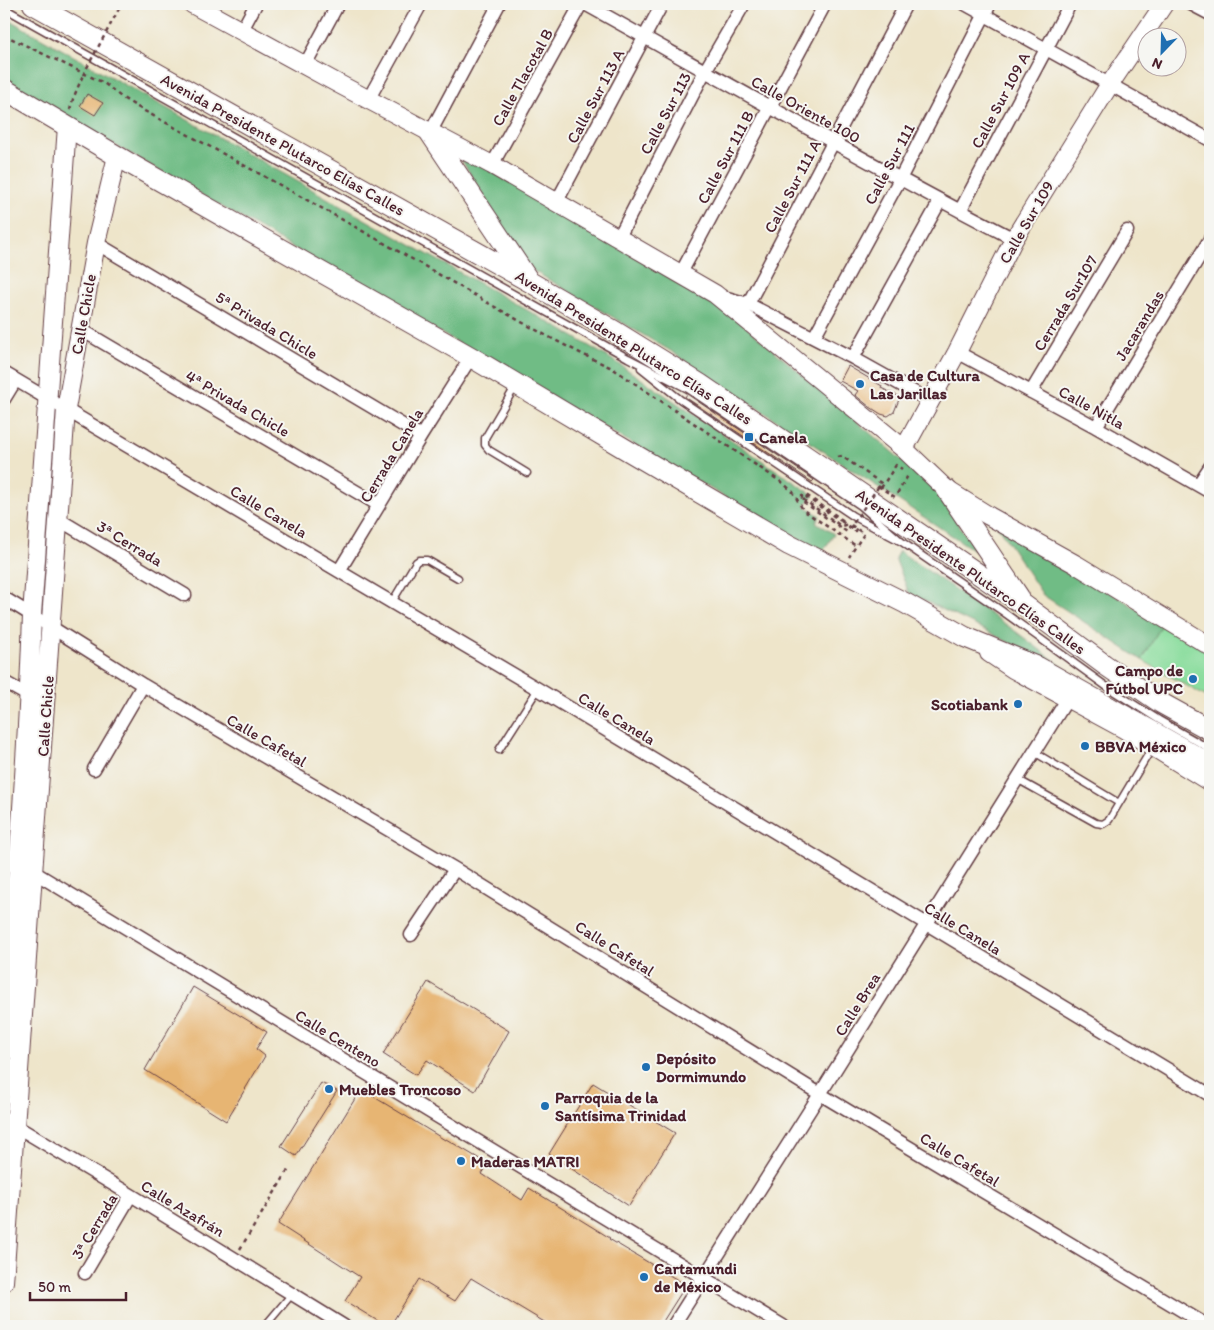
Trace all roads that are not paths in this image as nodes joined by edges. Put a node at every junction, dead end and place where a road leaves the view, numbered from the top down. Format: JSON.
{"nodes":[{"id":1,"x":33,"y":4,"type":"edge"},
{"id":2,"x":192,"y":4,"type":"edge"},
{"id":3,"x":256,"y":4,"type":"edge"},
{"id":4,"x":338,"y":4,"type":"edge"},
{"id":5,"x":421,"y":4,"type":"edge"},
{"id":6,"x":499,"y":4,"type":"edge"},
{"id":7,"x":581,"y":4,"type":"edge"},
{"id":8,"x":585,"y":4,"type":"edge"},
{"id":9,"x":662,"y":4,"type":"edge"},
{"id":10,"x":744,"y":4,"type":"edge"},
{"id":11,"x":826,"y":4,"type":"edge"},
{"id":12,"x":906,"y":4,"type":"edge"},
{"id":13,"x":965,"y":4,"type":"edge"},
{"id":14,"x":1070,"y":4,"type":"edge"},
{"id":15,"x":1164,"y":4,"type":"edge"},
{"id":16,"x":1192,"y":4,"type":"edge"},
{"id":17,"x":4,"y":8,"type":"edge"},
{"id":18,"x":987,"y":9,"type":"edge"},
{"id":19,"x":1210,"y":14,"type":"edge"},
{"id":20,"x":242,"y":30,"type":"junction"},
{"id":21,"x":644,"y":37,"type":"junction"},
{"id":22,"x":1046,"y":48,"type":"junction"},
{"id":23,"x":305,"y":65,"type":"junction"},
{"id":24,"x":705,"y":71,"type":"junction"},
{"id":25,"x":1110,"y":84,"type":"junction"},
{"id":26,"x":4,"y":89,"type":"edge"},
{"id":27,"x":368,"y":100,"type":"junction"},
{"id":28,"x":770,"y":107,"type":"junction"},
{"id":29,"x":67,"y":126,"type":"junction"},
{"id":30,"x":430,"y":133,"type":"junction"},
{"id":31,"x":1210,"y":140,"type":"edge"},
{"id":32,"x":833,"y":143,"type":"junction"},
{"id":33,"x":116,"y":156,"type":"junction"},
{"id":34,"x":492,"y":166,"type":"junction"},
{"id":35,"x":900,"y":179,"type":"junction"},
{"id":36,"x":940,"y":201,"type":"junction"},
{"id":37,"x":556,"y":203,"type":"junction"},
{"id":38,"x":960,"y":211,"type":"junction"},
{"id":39,"x":1127,"y":231,"type":"dead end"},
{"id":40,"x":618,"y":239,"type":"junction"},
{"id":41,"x":1014,"y":239,"type":"junction"},
{"id":42,"x":1210,"y":239,"type":"edge"},
{"id":43,"x":96,"y":243,"type":"junction"},
{"id":44,"x":681,"y":274,"type":"junction"},
{"id":45,"x":530,"y":282,"type":"junction"},
{"id":46,"x":715,"y":294,"type":"junction"},
{"id":47,"x":748,"y":304,"type":"junction"},
{"id":48,"x":80,"y":329,"type":"junction"},
{"id":49,"x":814,"y":337,"type":"junction"},
{"id":50,"x":957,"y":352,"type":"junction"},
{"id":51,"x":471,"y":357,"type":"junction"},
{"id":52,"x":628,"y":358,"type":"junction"},
{"id":53,"x":853,"y":358,"type":"junction"},
{"id":54,"x":4,"y":373,"type":"edge"},
{"id":55,"x":16,"y":381,"type":"junction"},
{"id":56,"x":517,"y":384,"type":"junction"},
{"id":57,"x":1031,"y":392,"type":"junction"},
{"id":58,"x":4,"y":399,"type":"edge"},
{"id":59,"x":48,"y":400,"type":"junction"},
{"id":60,"x":930,"y":401,"type":"junction"},
{"id":61,"x":66,"y":409,"type":"junction"},
{"id":62,"x":1096,"y":427,"type":"junction"},
{"id":63,"x":421,"y":436,"type":"junction"},
{"id":64,"x":907,"y":460,"type":"junction"},
{"id":65,"x":1210,"y":467,"type":"edge"},
{"id":66,"x":527,"y":473,"type":"dead end"},
{"id":67,"x":1198,"y":485,"type":"junction"},
{"id":68,"x":947,"y":490,"type":"junction"},
{"id":69,"x":1210,"y":492,"type":"edge"},
{"id":70,"x":379,"y":505,"type":"junction"},
{"id":71,"x":58,"y":519,"type":"junction"},
{"id":72,"x":902,"y":542,"type":"junction"},
{"id":73,"x":339,"y":571,"type":"junction"},
{"id":74,"x":458,"y":578,"type":"dead end"},
{"id":75,"x":185,"y":595,"type":"dead end"},
{"id":76,"x":4,"y":598,"type":"edge"},
{"id":77,"x":392,"y":602,"type":"junction"},
{"id":78,"x":1024,"y":605,"type":"junction"},
{"id":79,"x":32,"y":615,"type":"junction"},
{"id":80,"x":51,"y":627,"type":"junction"},
{"id":81,"x":965,"y":637,"type":"junction"},
{"id":82,"x":1210,"y":646,"type":"edge"},
{"id":83,"x":4,"y":682,"type":"edge"},
{"id":84,"x":143,"y":685,"type":"junction"},
{"id":85,"x":538,"y":689,"type":"junction"},
{"id":86,"x":29,"y":696,"type":"junction"},
{"id":87,"x":1068,"y":698,"type":"junction"},
{"id":88,"x":1210,"y":730,"type":"edge"},
{"id":89,"x":1153,"y":747,"type":"junction"},
{"id":90,"x":499,"y":750,"type":"dead end"},
{"id":91,"x":1034,"y":752,"type":"junction"},
{"id":92,"x":1210,"y":765,"type":"edge"},
{"id":93,"x":94,"y":769,"type":"dead end"},
{"id":94,"x":1017,"y":779,"type":"junction"},
{"id":95,"x":1119,"y":803,"type":"junction"},
{"id":96,"x":11,"y":858,"type":"edge"},
{"id":97,"x":455,"y":869,"type":"junction"},
{"id":98,"x":34,"y":872,"type":"junction"},
{"id":99,"x":926,"y":925,"type":"junction"},
{"id":100,"x":411,"y":935,"type":"dead end"},
{"id":101,"x":8,"y":948,"type":"edge"},
{"id":102,"x":4,"y":1052,"type":"edge"},
{"id":103,"x":820,"y":1094,"type":"junction"},
{"id":104,"x":1210,"y":1096,"type":"edge"},
{"id":105,"x":10,"y":1123,"type":"edge"},
{"id":106,"x":131,"y":1195,"type":"junction"},
{"id":107,"x":5,"y":1222,"type":"edge"},
{"id":108,"x":85,"y":1273,"type":"dead end"},
{"id":109,"x":703,"y":1278,"type":"junction"},
{"id":110,"x":4,"y":1282,"type":"edge"},
{"id":111,"x":292,"y":1294,"type":"junction"},
{"id":112,"x":265,"y":1326,"type":"edge"},
{"id":113,"x":344,"y":1326,"type":"edge"},
{"id":114,"x":673,"y":1326,"type":"edge"},
{"id":115,"x":783,"y":1326,"type":"edge"},
{"id":116,"x":1208,"y":1326,"type":"edge"}],
"edges":[{"from":1,"to":45,"type":"main road","name":"Avenida Presidente Plutarco Elías Calles"},
{"from":2,"to":20,"type":"street"},
{"from":3,"to":20,"type":"street"},
{"from":4,"to":23,"type":"street"},
{"from":5,"to":27,"type":"street"},
{"from":6,"to":30,"type":"street"},
{"from":7,"to":34,"type":"street","name":"Calle Tlacotal B"},
{"from":8,"to":21,"type":"street","name":"Calle Oriente 100"},
{"from":9,"to":21,"type":"street","name":"Calle Sur 113 A"},
{"from":10,"to":24,"type":"street","name":"Calle Sur 113"},
{"from":11,"to":28,"type":"street","name":"Calle Sur 111 B"},
{"from":12,"to":32,"type":"street","name":"Calle Sur 111 A"},
{"from":13,"to":18,"type":"street"},
{"from":14,"to":22,"type":"street","name":"Calle Sur 109 A"},
{"from":15,"to":25,"type":"street","name":"Calle Sur 109"},
{"from":16,"to":19,"type":"street"},
{"from":17,"to":52,"type":"lane"},
{"from":18,"to":22,"type":"street"},
{"from":18,"to":35,"type":"street","name":"Calle Sur 111"},
{"from":20,"to":23,"type":"street"},
{"from":21,"to":24,"type":"street","name":"Calle Oriente 100"},
{"from":21,"to":37,"type":"street","name":"Calle Sur 113 A"},
{"from":22,"to":25,"type":"street"},
{"from":22,"to":38,"type":"street","name":"Calle Sur 109 A"},
{"from":23,"to":27,"type":"street"},
{"from":24,"to":28,"type":"street","name":"Calle Oriente 100"},
{"from":24,"to":40,"type":"street","name":"Calle Sur 113"},
{"from":25,"to":31,"type":"street"},
{"from":25,"to":41,"type":"street","name":"Calle Sur 109"},
{"from":26,"to":29,"type":"main road"},
{"from":27,"to":30,"type":"street"},
{"from":28,"to":32,"type":"street","name":"Calle Oriente 100"},
{"from":28,"to":44,"type":"street","name":"Calle Sur 111 B"},
{"from":29,"to":33,"type":"main road"},
{"from":29,"to":59,"type":"street","name":"Calle Chicle"},
{"from":30,"to":34,"type":"street"},
{"from":30,"to":45,"type":"main road"},
{"from":32,"to":35,"type":"street","name":"Calle Oriente 100"},
{"from":32,"to":47,"type":"street","name":"Calle Sur 111 A"},
{"from":33,"to":43,"type":"street","name":"Calle Chicle"},
{"from":33,"to":51,"type":"main road"},
{"from":34,"to":37,"type":"street"},
{"from":35,"to":36,"type":"street","name":"Calle Oriente 100"},
{"from":35,"to":49,"type":"street","name":"Calle Sur 111"},
{"from":36,"to":38,"type":"street","name":"Calle Oriente 100"},
{"from":36,"to":53,"type":"street"},
{"from":37,"to":40,"type":"street"},
{"from":38,"to":41,"type":"street","name":"Calle Oriente 100"},
{"from":39,"to":57,"type":"street","name":"Cerrada Sur107"},
{"from":40,"to":44,"type":"street"},
{"from":41,"to":50,"type":"street","name":"Calle Sur 109"},
{"from":42,"to":62,"type":"street","name":"Jacarandas"},
{"from":43,"to":48,"type":"street","name":"Calle Chicle"},
{"from":43,"to":63,"type":"street","name":"5ª Privada Chicle"},
{"from":44,"to":46,"type":"street"},
{"from":45,"to":78,"type":"main road","name":"Avenida Presidente Plutarco Elías Calles"},
{"from":46,"to":47,"type":"street"},
{"from":46,"to":64,"type":"street"},
{"from":47,"to":49,"type":"street"},
{"from":48,"to":61,"type":"street","name":"Calle Chicle"},
{"from":48,"to":70,"type":"street","name":"4ª Privada Chicle"},
{"from":49,"to":53,"type":"street"},
{"from":50,"to":57,"type":"street","name":"Calle Nitla"},
{"from":50,"to":60,"type":"street","name":"Calle Sur 109"},
{"from":51,"to":56,"type":"main road"},
{"from":51,"to":63,"type":"street","name":"Cerrada Canela"},
{"from":52,"to":72,"type":"lane"},
{"from":52,"to":72,"type":"lane"},
{"from":53,"to":60,"type":"street"},
{"from":54,"to":55,"type":"street","name":"Calle Canela"},
{"from":55,"to":58,"type":"street"},
{"from":55,"to":59,"type":"street","name":"Calle Canela"},
{"from":56,"to":66,"type":"lane"},
{"from":56,"to":81,"type":"main road"},
{"from":57,"to":62,"type":"street","name":"Calle Nitla"},
{"from":59,"to":61,"type":"street","name":"Calle Canela"},
{"from":59,"to":79,"type":"street","name":"Calle Chicle"},
{"from":60,"to":64,"type":"street","name":"Calle Sur 109"},
{"from":61,"to":71,"type":"street","name":"Calle Chicle"},
{"from":61,"to":73,"type":"street","name":"Calle Canela"},
{"from":62,"to":67,"type":"street","name":"Calle Nitla"},
{"from":63,"to":70,"type":"street","name":"Cerrada Canela"},
{"from":64,"to":68,"type":"street"},
{"from":65,"to":67,"type":"street"},
{"from":67,"to":69,"type":"street","name":"Calle Nitla"},
{"from":68,"to":78,"type":"main road"},
{"from":68,"to":82,"type":"street"},
{"from":70,"to":73,"type":"street","name":"Cerrada Canela"},
{"from":71,"to":75,"type":"street","name":"3ª Cerrada"},
{"from":71,"to":80,"type":"street","name":"Calle Chicle"},
{"from":72,"to":92,"type":"lane"},
{"from":73,"to":77,"type":"street","name":"Calle Canela"},
{"from":74,"to":77,"type":"lane"},
{"from":76,"to":79,"type":"street","name":"Calle Cafetal"},
{"from":77,"to":85,"type":"street","name":"Calle Canela"},
{"from":78,"to":88,"type":"main road","name":"Avenida Presidente Plutarco Elías Calles"},
{"from":79,"to":80,"type":"street","name":"Calle Cafetal"},
{"from":79,"to":86,"type":"street","name":"Calle Chicle"},
{"from":80,"to":84,"type":"street","name":"Calle Cafetal"},
{"from":80,"to":98,"type":"street","name":"Calle Chicle"},
{"from":81,"to":87,"type":"street"},
{"from":81,"to":92,"type":"main road"},
{"from":83,"to":86,"type":"street"},
{"from":84,"to":93,"type":"street"},
{"from":84,"to":97,"type":"street","name":"Calle Cafetal"},
{"from":85,"to":90,"type":"lane"},
{"from":85,"to":99,"type":"street","name":"Calle Canela"},
{"from":86,"to":96,"type":"street","name":"Calle Chicle"},
{"from":87,"to":89,"type":"street"},
{"from":87,"to":91,"type":"street","name":"Calle Brea"},
{"from":89,"to":92,"type":"street"},
{"from":89,"to":95,"type":"lane"},
{"from":91,"to":94,"type":"street","name":"Calle Brea"},
{"from":91,"to":95,"type":"lane"},
{"from":94,"to":95,"type":"lane"},
{"from":94,"to":99,"type":"street","name":"Calle Brea"},
{"from":96,"to":98,"type":"street","name":"Calle Centeno"},
{"from":96,"to":101,"type":"street","name":"Calle Chicle"},
{"from":97,"to":100,"type":"street"},
{"from":97,"to":103,"type":"street","name":"Calle Cafetal"},
{"from":98,"to":105,"type":"street","name":"Calle Chicle"},
{"from":98,"to":109,"type":"street","name":"Calle Centeno"},
{"from":99,"to":103,"type":"street","name":"Calle Brea"},
{"from":99,"to":104,"type":"street","name":"Calle Canela"},
{"from":101,"to":102,"type":"street","name":"Calle Chicle"},
{"from":103,"to":109,"type":"street","name":"Calle Brea"},
{"from":103,"to":116,"type":"street","name":"Calle Cafetal"},
{"from":105,"to":106,"type":"street","name":"Calle Azafrán"},
{"from":105,"to":107,"type":"street","name":"Calle Chicle"},
{"from":106,"to":108,"type":"street","name":"3ª Cerrada"},
{"from":106,"to":111,"type":"street","name":"Calle Azafrán"},
{"from":107,"to":110,"type":"street","name":"Calle Chicle"},
{"from":109,"to":114,"type":"street","name":"Calle Brea"},
{"from":109,"to":115,"type":"street","name":"Calle Centeno"},
{"from":111,"to":112,"type":"lane"},
{"from":111,"to":113,"type":"street","name":"Calle Azafrán"}]}
